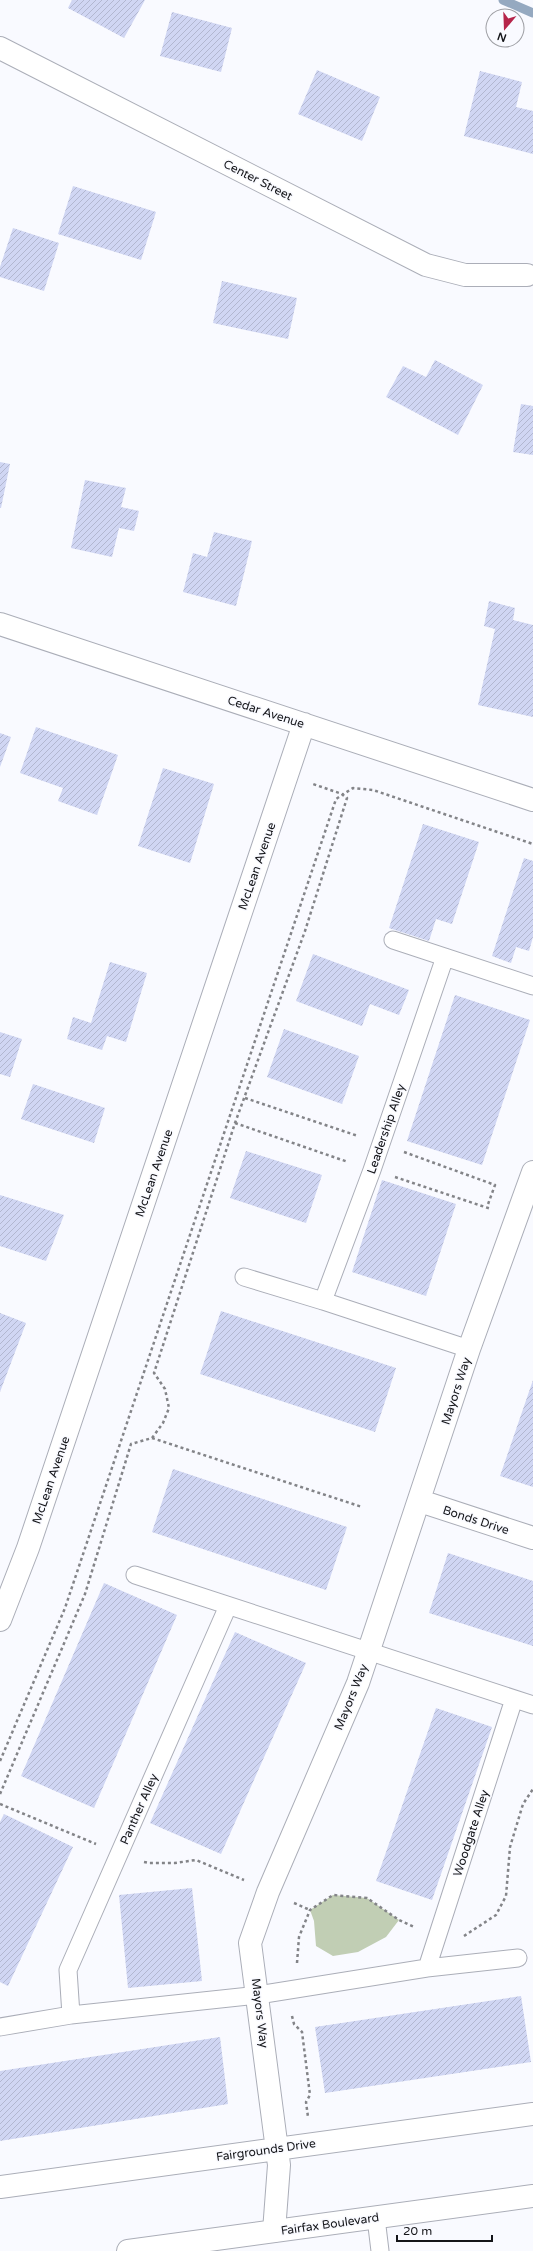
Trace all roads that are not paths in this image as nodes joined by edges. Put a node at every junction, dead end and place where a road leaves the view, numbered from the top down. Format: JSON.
{"nodes":[{"id":1,"x":0,"y":48,"type":"edge"},
{"id":2,"x":526,"y":275,"type":"dead end"},
{"id":3,"x":0,"y":624,"type":"edge"},
{"id":4,"x":304,"y":724,"type":"junction"},
{"id":5,"x":533,"y":800,"type":"edge"},
{"id":6,"x":393,"y":940,"type":"dead end"},
{"id":7,"x":445,"y":957,"type":"junction"},
{"id":8,"x":533,"y":986,"type":"edge"},
{"id":9,"x":533,"y":1172,"type":"edge"},
{"id":10,"x":244,"y":1276,"type":"dead end"},
{"id":11,"x":324,"y":1301,"type":"junction"},
{"id":12,"x":469,"y":1349,"type":"junction"},
{"id":13,"x":420,"y":1501,"type":"junction"},
{"id":14,"x":533,"y":1538,"type":"edge"},
{"id":15,"x":135,"y":1575,"type":"dead end"},
{"id":16,"x":228,"y":1606,"type":"junction"},
{"id":17,"x":0,"y":1620,"type":"edge"},
{"id":18,"x":368,"y":1651,"type":"junction"},
{"id":19,"x":514,"y":1699,"type":"junction"},
{"id":20,"x":533,"y":1705,"type":"edge"},
{"id":21,"x":518,"y":1958,"type":"dead end"},
{"id":22,"x":427,"y":1968,"type":"junction"},
{"id":23,"x":258,"y":1995,"type":"junction"},
{"id":24,"x":71,"y":2015,"type":"junction"},
{"id":25,"x":0,"y":2027,"type":"edge"},
{"id":26,"x":533,"y":2114,"type":"edge"},
{"id":27,"x":277,"y":2149,"type":"junction"},
{"id":28,"x":0,"y":2187,"type":"edge"},
{"id":29,"x":533,"y":2196,"type":"edge"},
{"id":30,"x":376,"y":2218,"type":"junction"},
{"id":31,"x":274,"y":2232,"type":"junction"},
{"id":32,"x":128,"y":2251,"type":"edge"},
{"id":33,"x":380,"y":2251,"type":"edge"}],
"edges":[{"from":1,"to":2,"type":"street","name":"Center Street"},
{"from":3,"to":4,"type":"street","name":"Cedar Avenue"},
{"from":4,"to":5,"type":"street","name":"Cedar Avenue"},
{"from":4,"to":17,"type":"street","name":"McLean Avenue"},
{"from":6,"to":7,"type":"lane"},
{"from":7,"to":8,"type":"lane"},
{"from":7,"to":11,"type":"lane","name":"Leadership Alley"},
{"from":9,"to":12,"type":"street","name":"Mayors Way"},
{"from":10,"to":11,"type":"lane"},
{"from":11,"to":12,"type":"lane"},
{"from":12,"to":13,"type":"street","name":"Mayors Way"},
{"from":13,"to":14,"type":"street","name":"Bonds Drive"},
{"from":13,"to":18,"type":"street","name":"Mayors Way"},
{"from":15,"to":16,"type":"lane"},
{"from":16,"to":18,"type":"lane"},
{"from":16,"to":24,"type":"lane","name":"Panther Alley"},
{"from":18,"to":19,"type":"lane"},
{"from":18,"to":23,"type":"street","name":"Mayors Way"},
{"from":19,"to":20,"type":"lane"},
{"from":19,"to":22,"type":"lane","name":"Woodgate Alley"},
{"from":21,"to":22,"type":"lane"},
{"from":22,"to":23,"type":"lane"},
{"from":23,"to":24,"type":"lane"},
{"from":23,"to":27,"type":"street","name":"Mayors Way"},
{"from":24,"to":25,"type":"lane"},
{"from":26,"to":27,"type":"street","name":"Fairgrounds Drive"},
{"from":27,"to":28,"type":"street","name":"Fairgrounds Drive"},
{"from":27,"to":31,"type":"street","name":"Mayors Way"},
{"from":29,"to":30,"type":"street","name":"Fairfax Boulevard"},
{"from":30,"to":31,"type":"street","name":"Fairfax Boulevard"},
{"from":30,"to":33,"type":"lane"},
{"from":31,"to":32,"type":"street","name":"Fairfax Boulevard"}]}
